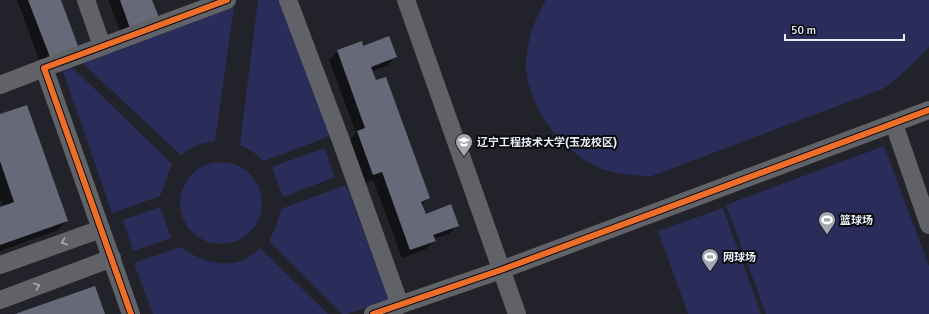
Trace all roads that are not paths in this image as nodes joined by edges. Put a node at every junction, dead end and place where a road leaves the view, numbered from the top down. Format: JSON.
{"nodes":[{"id":1,"x":86,"y":0,"type":"edge"},
{"id":2,"x":227,"y":0,"type":"edge"},
{"id":3,"x":288,"y":0,"type":"edge"},
{"id":4,"x":406,"y":0,"type":"edge"},
{"id":5,"x":194,"y":5,"type":"edge"},
{"id":6,"x":102,"y":46,"type":"junction"},
{"id":7,"x":44,"y":68,"type":"junction"},
{"id":8,"x":0,"y":85,"type":"edge"},
{"id":9,"x":929,"y":110,"type":"edge"},
{"id":10,"x":894,"y":124,"type":"junction"},
{"id":11,"x":929,"y":225,"type":"edge"},
{"id":12,"x":101,"y":229,"type":"junction"},
{"id":13,"x":112,"y":258,"type":"junction"},
{"id":14,"x":0,"y":265,"type":"edge"},
{"id":15,"x":501,"y":270,"type":"junction"},
{"id":16,"x":0,"y":300,"type":"edge"},
{"id":17,"x":400,"y":305,"type":"junction"},
{"id":18,"x":131,"y":314,"type":"edge"},
{"id":19,"x":373,"y":314,"type":"edge"},
{"id":20,"x":518,"y":314,"type":"edge"}],
"edges":[{"from":1,"to":6,"type":"street"},
{"from":2,"to":5,"type":"street"},
{"from":3,"to":17,"type":"street"},
{"from":4,"to":15,"type":"street"},
{"from":5,"to":6,"type":"street"},
{"from":6,"to":7,"type":"street"},
{"from":7,"to":8,"type":"street"},
{"from":7,"to":12,"type":"street"},
{"from":9,"to":10,"type":"street"},
{"from":10,"to":11,"type":"street"},
{"from":10,"to":15,"type":"street"},
{"from":12,"to":13,"type":"street"},
{"from":12,"to":14,"type":"street","one_way":true},
{"from":16,"to":13,"type":"street","one_way":true},
{"from":13,"to":18,"type":"street"},
{"from":15,"to":17,"type":"street"},
{"from":15,"to":20,"type":"street"},
{"from":17,"to":19,"type":"street"}]}
